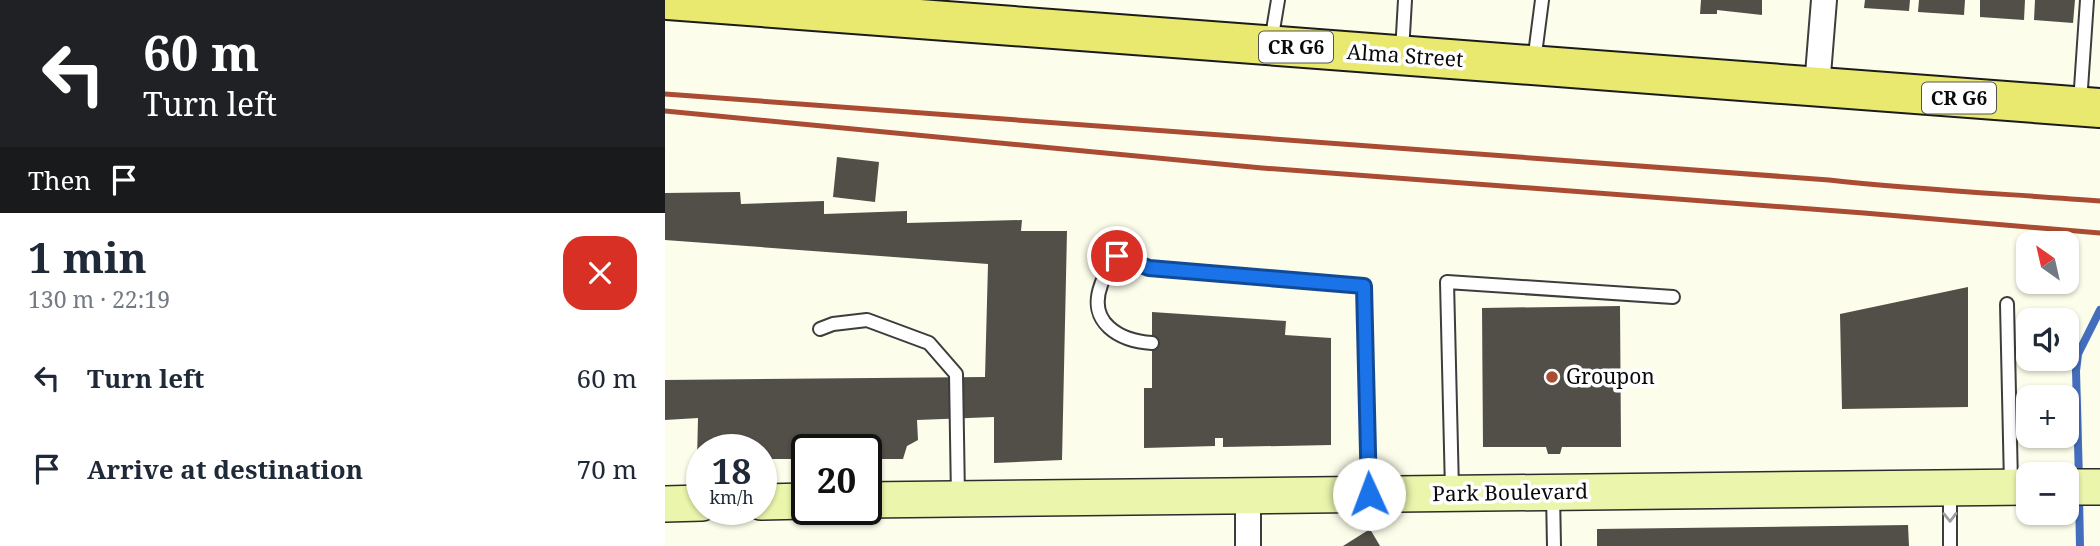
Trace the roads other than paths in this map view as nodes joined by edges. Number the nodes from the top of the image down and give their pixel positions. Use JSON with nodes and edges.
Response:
{"nodes":[{"id":1,"x":668,"y":0,"type":"edge"},
{"id":2,"x":1278,"y":0,"type":"edge"},
{"id":3,"x":1405,"y":0,"type":"edge"},
{"id":4,"x":1542,"y":0,"type":"edge"},
{"id":5,"x":1824,"y":0,"type":"edge"},
{"id":6,"x":2087,"y":0,"type":"edge"},
{"id":7,"x":774,"y":8,"type":"junction"},
{"id":8,"x":665,"y":9,"type":"edge"},
{"id":9,"x":1271,"y":46,"type":"junction"},
{"id":10,"x":1402,"y":55,"type":"junction"},
{"id":11,"x":1534,"y":66,"type":"junction"},
{"id":12,"x":1817,"y":87,"type":"junction"},
{"id":13,"x":2090,"y":107,"type":"edge"},
{"id":14,"x":1673,"y":297,"type":"dead end"},
{"id":15,"x":2007,"y":304,"type":"dead end"},
{"id":16,"x":820,"y":329,"type":"dead end"},
{"id":17,"x":1152,"y":343,"type":"dead end"},
{"id":18,"x":2018,"y":462,"type":"edge"},
{"id":19,"x":2016,"y":487,"type":"edge"},
{"id":20,"x":1950,"y":488,"type":"junction"},
{"id":21,"x":1553,"y":492,"type":"junction"},
{"id":22,"x":1369,"y":494,"type":"junction"},
{"id":23,"x":1452,"y":494,"type":"junction"},
{"id":24,"x":1248,"y":496,"type":"junction"},
{"id":25,"x":958,"y":499,"type":"junction"},
{"id":26,"x":882,"y":500,"type":"edge"},
{"id":27,"x":665,"y":503,"type":"edge"},
{"id":28,"x":686,"y":503,"type":"edge"},
{"id":29,"x":1248,"y":546,"type":"edge"},
{"id":30,"x":1554,"y":546,"type":"edge"},
{"id":31,"x":1950,"y":546,"type":"edge"}],
"edges":[{"from":1,"to":7,"type":"main road","name":"Alma Street","number":"CR G6"},
{"from":2,"to":9,"type":"lane"},
{"from":3,"to":10,"type":"lane"},
{"from":4,"to":11,"type":"lane"},
{"from":5,"to":12,"type":"street"},
{"from":6,"to":13,"type":"lane"},
{"from":7,"to":8,"type":"main road"},
{"from":7,"to":9,"type":"main road","name":"Alma Street","number":"CR G6"},
{"from":9,"to":10,"type":"main road","name":"Alma Street","number":"CR G6"},
{"from":10,"to":11,"type":"main road","name":"Alma Street","number":"CR G6"},
{"from":11,"to":12,"type":"main road","name":"Alma Street","number":"CR G6"},
{"from":12,"to":13,"type":"main road","name":"Alma Street","number":"CR G6"},
{"from":14,"to":23,"type":"lane"},
{"from":15,"to":18,"type":"lane"},
{"from":16,"to":25,"type":"lane"},
{"from":17,"to":22,"type":"lane"},
{"from":19,"to":20,"type":"street","name":"Park Boulevard"},
{"from":20,"to":21,"type":"street","name":"Park Boulevard"},
{"from":20,"to":31,"type":"lane","one_way":true},
{"from":21,"to":23,"type":"street","name":"Park Boulevard"},
{"from":21,"to":30,"type":"lane"},
{"from":22,"to":23,"type":"street","name":"Park Boulevard"},
{"from":22,"to":24,"type":"street","name":"Park Boulevard"},
{"from":24,"to":25,"type":"street","name":"Park Boulevard"},
{"from":24,"to":29,"type":"street"},
{"from":25,"to":26,"type":"street","name":"Park Boulevard"},
{"from":27,"to":28,"type":"street"}]}
